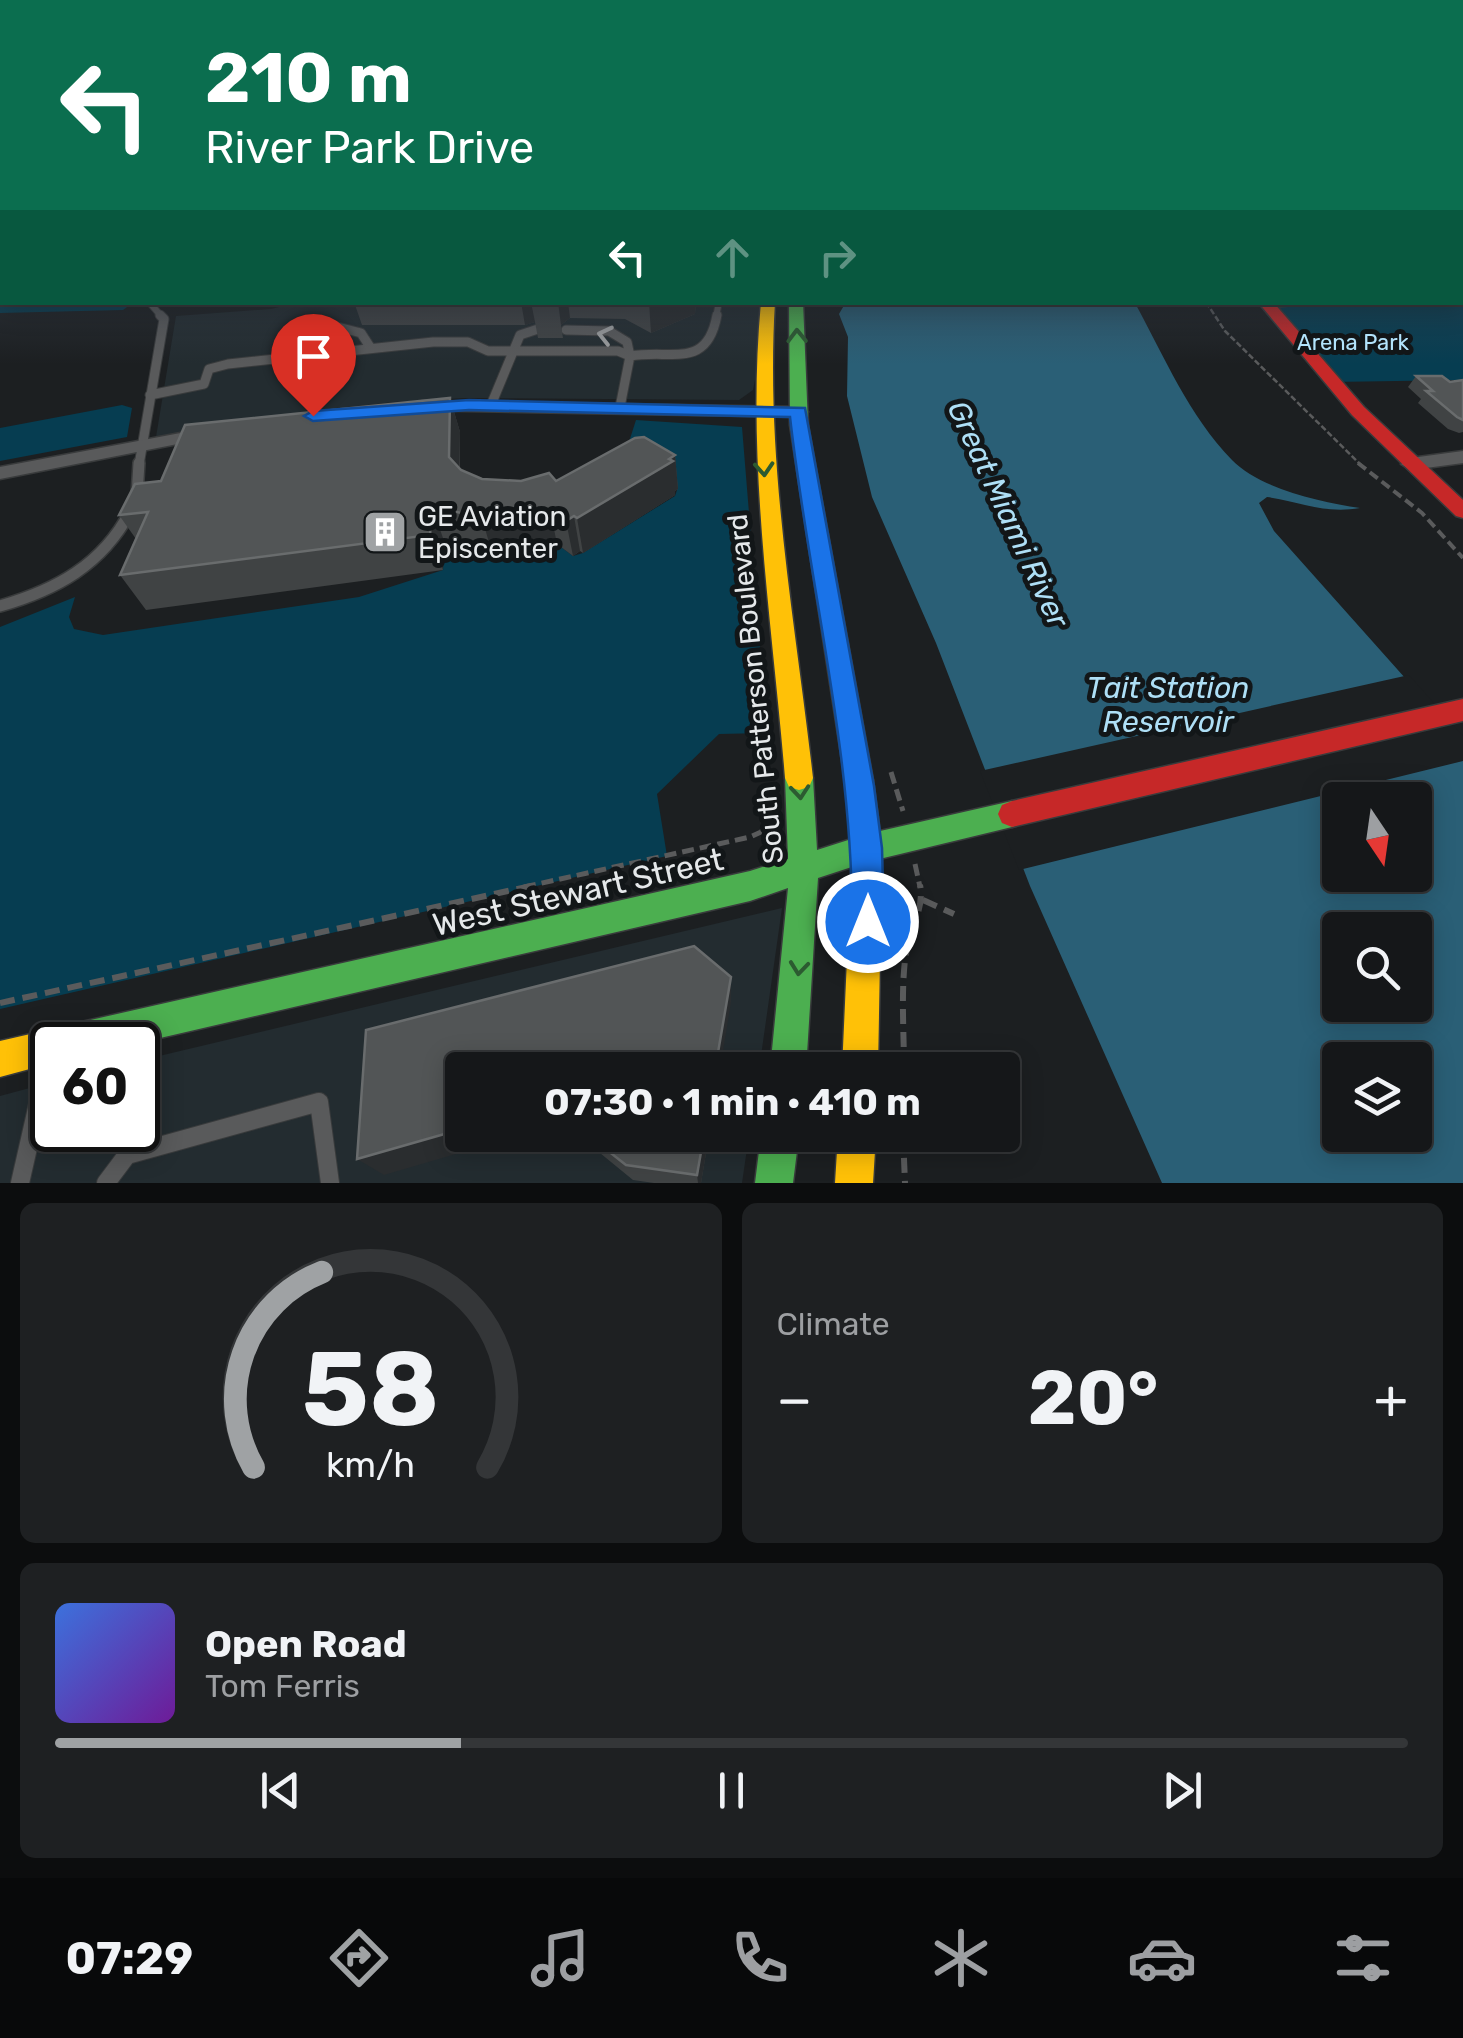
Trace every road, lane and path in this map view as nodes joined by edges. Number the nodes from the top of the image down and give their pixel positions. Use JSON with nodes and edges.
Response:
{"nodes":[{"id":1,"x":152,"y":305,"type":"edge"},
{"id":2,"x":718,"y":305,"type":"edge"},
{"id":3,"x":768,"y":305,"type":"edge"},
{"id":4,"x":796,"y":305,"type":"edge"},
{"id":5,"x":1208,"y":305,"type":"edge"},
{"id":6,"x":1267,"y":305,"type":"edge"},
{"id":7,"x":334,"y":326,"type":"dead end"},
{"id":8,"x":538,"y":329,"type":"dead end"},
{"id":9,"x":566,"y":330,"type":"dead end"},
{"id":10,"x":370,"y":347,"type":"junction"},
{"id":11,"x":513,"y":351,"type":"junction"},
{"id":12,"x":630,"y":356,"type":"junction"},
{"id":13,"x":150,"y":395,"type":"junction"},
{"id":14,"x":491,"y":405,"type":"junction"},
{"id":15,"x":400,"y":408,"type":"edge"},
{"id":16,"x":620,"y":408,"type":"junction"},
{"id":17,"x":761,"y":412,"type":"junction"},
{"id":18,"x":799,"y":412,"type":"junction"},
{"id":19,"x":222,"y":431,"type":"edge"},
{"id":20,"x":140,"y":446,"type":"junction"},
{"id":21,"x":1463,"y":457,"type":"edge"},
{"id":22,"x":1411,"y":464,"type":"junction"},
{"id":23,"x":0,"y":473,"type":"edge"},
{"id":24,"x":1463,"y":511,"type":"edge"},
{"id":25,"x":1463,"y":558,"type":"edge"},
{"id":26,"x":0,"y":606,"type":"edge"},
{"id":27,"x":1463,"y":710,"type":"edge"},
{"id":28,"x":773,"y":816,"type":"dead end"},
{"id":29,"x":867,"y":848,"type":"junction"},
{"id":30,"x":804,"y":871,"type":"junction"},
{"id":31,"x":920,"y":890,"type":"dead end"},
{"id":32,"x":923,"y":900,"type":"junction"},
{"id":33,"x":954,"y":914,"type":"dead end"},
{"id":34,"x":0,"y":1003,"type":"edge"},
{"id":35,"x":156,"y":1022,"type":"edge"},
{"id":36,"x":30,"y":1052,"type":"edge"},
{"id":37,"x":790,"y":1052,"type":"edge"},
{"id":38,"x":861,"y":1052,"type":"edge"},
{"id":39,"x":905,"y":1052,"type":"edge"},
{"id":40,"x":0,"y":1059,"type":"edge"},
{"id":41,"x":30,"y":1141,"type":"edge"},
{"id":42,"x":781,"y":1152,"type":"edge"},
{"id":43,"x":856,"y":1152,"type":"edge"},
{"id":44,"x":904,"y":1152,"type":"edge"},
{"id":45,"x":784,"y":1181,"type":"edge"},
{"id":46,"x":20,"y":1183,"type":"edge"},
{"id":47,"x":106,"y":1183,"type":"edge"},
{"id":48,"x":330,"y":1183,"type":"edge"},
{"id":49,"x":854,"y":1183,"type":"edge"},
{"id":50,"x":905,"y":1183,"type":"edge"}],
"edges":[{"from":1,"to":13,"type":"lane"},
{"from":2,"to":12,"type":"lane"},
{"from":3,"to":17,"type":"main road","name":"South Patterson Boulevard"},
{"from":18,"to":4,"type":"main road","one_way":true},
{"from":5,"to":25,"type":"path"},
{"from":6,"to":22,"type":"main road"},
{"from":7,"to":10,"type":"lane"},
{"from":8,"to":11,"type":"lane"},
{"from":12,"to":9,"type":"lane","one_way":true},
{"from":10,"to":11,"type":"lane"},
{"from":10,"to":13,"type":"lane"},
{"from":11,"to":12,"type":"lane"},
{"from":11,"to":14,"type":"lane"},
{"from":12,"to":16,"type":"lane"},
{"from":13,"to":20,"type":"lane"},
{"from":14,"to":15,"type":"street"},
{"from":14,"to":16,"type":"street"},
{"from":16,"to":17,"type":"street"},
{"from":17,"to":18,"type":"street"},
{"from":17,"to":30,"type":"main road","name":"South Patterson Boulevard","one_way":true},
{"from":18,"to":29,"type":"main road"},
{"from":19,"to":20,"type":"street"},
{"from":20,"to":23,"type":"street"},
{"from":20,"to":26,"type":"lane"},
{"from":21,"to":22,"type":"street"},
{"from":22,"to":24,"type":"main road"},
{"from":27,"to":29,"type":"main road","name":"West Stewart Street"},
{"from":28,"to":34,"type":"path"},
{"from":29,"to":30,"type":"main road","name":"West Stewart Street"},
{"from":29,"to":38,"type":"main road"},
{"from":30,"to":35,"type":"main road","name":"West Stewart Street"},
{"from":30,"to":37,"type":"main road","name":"South Patterson Boulevard","one_way":true},
{"from":31,"to":32,"type":"path"},
{"from":32,"to":33,"type":"path"},
{"from":32,"to":39,"type":"path"},
{"from":36,"to":40,"type":"main road","name":"West Stewart Street"},
{"from":41,"to":46,"type":"lane"},
{"from":42,"to":45,"type":"main road"},
{"from":43,"to":49,"type":"main road"},
{"from":44,"to":50,"type":"path"},
{"from":47,"to":48,"type":"lane"}]}
